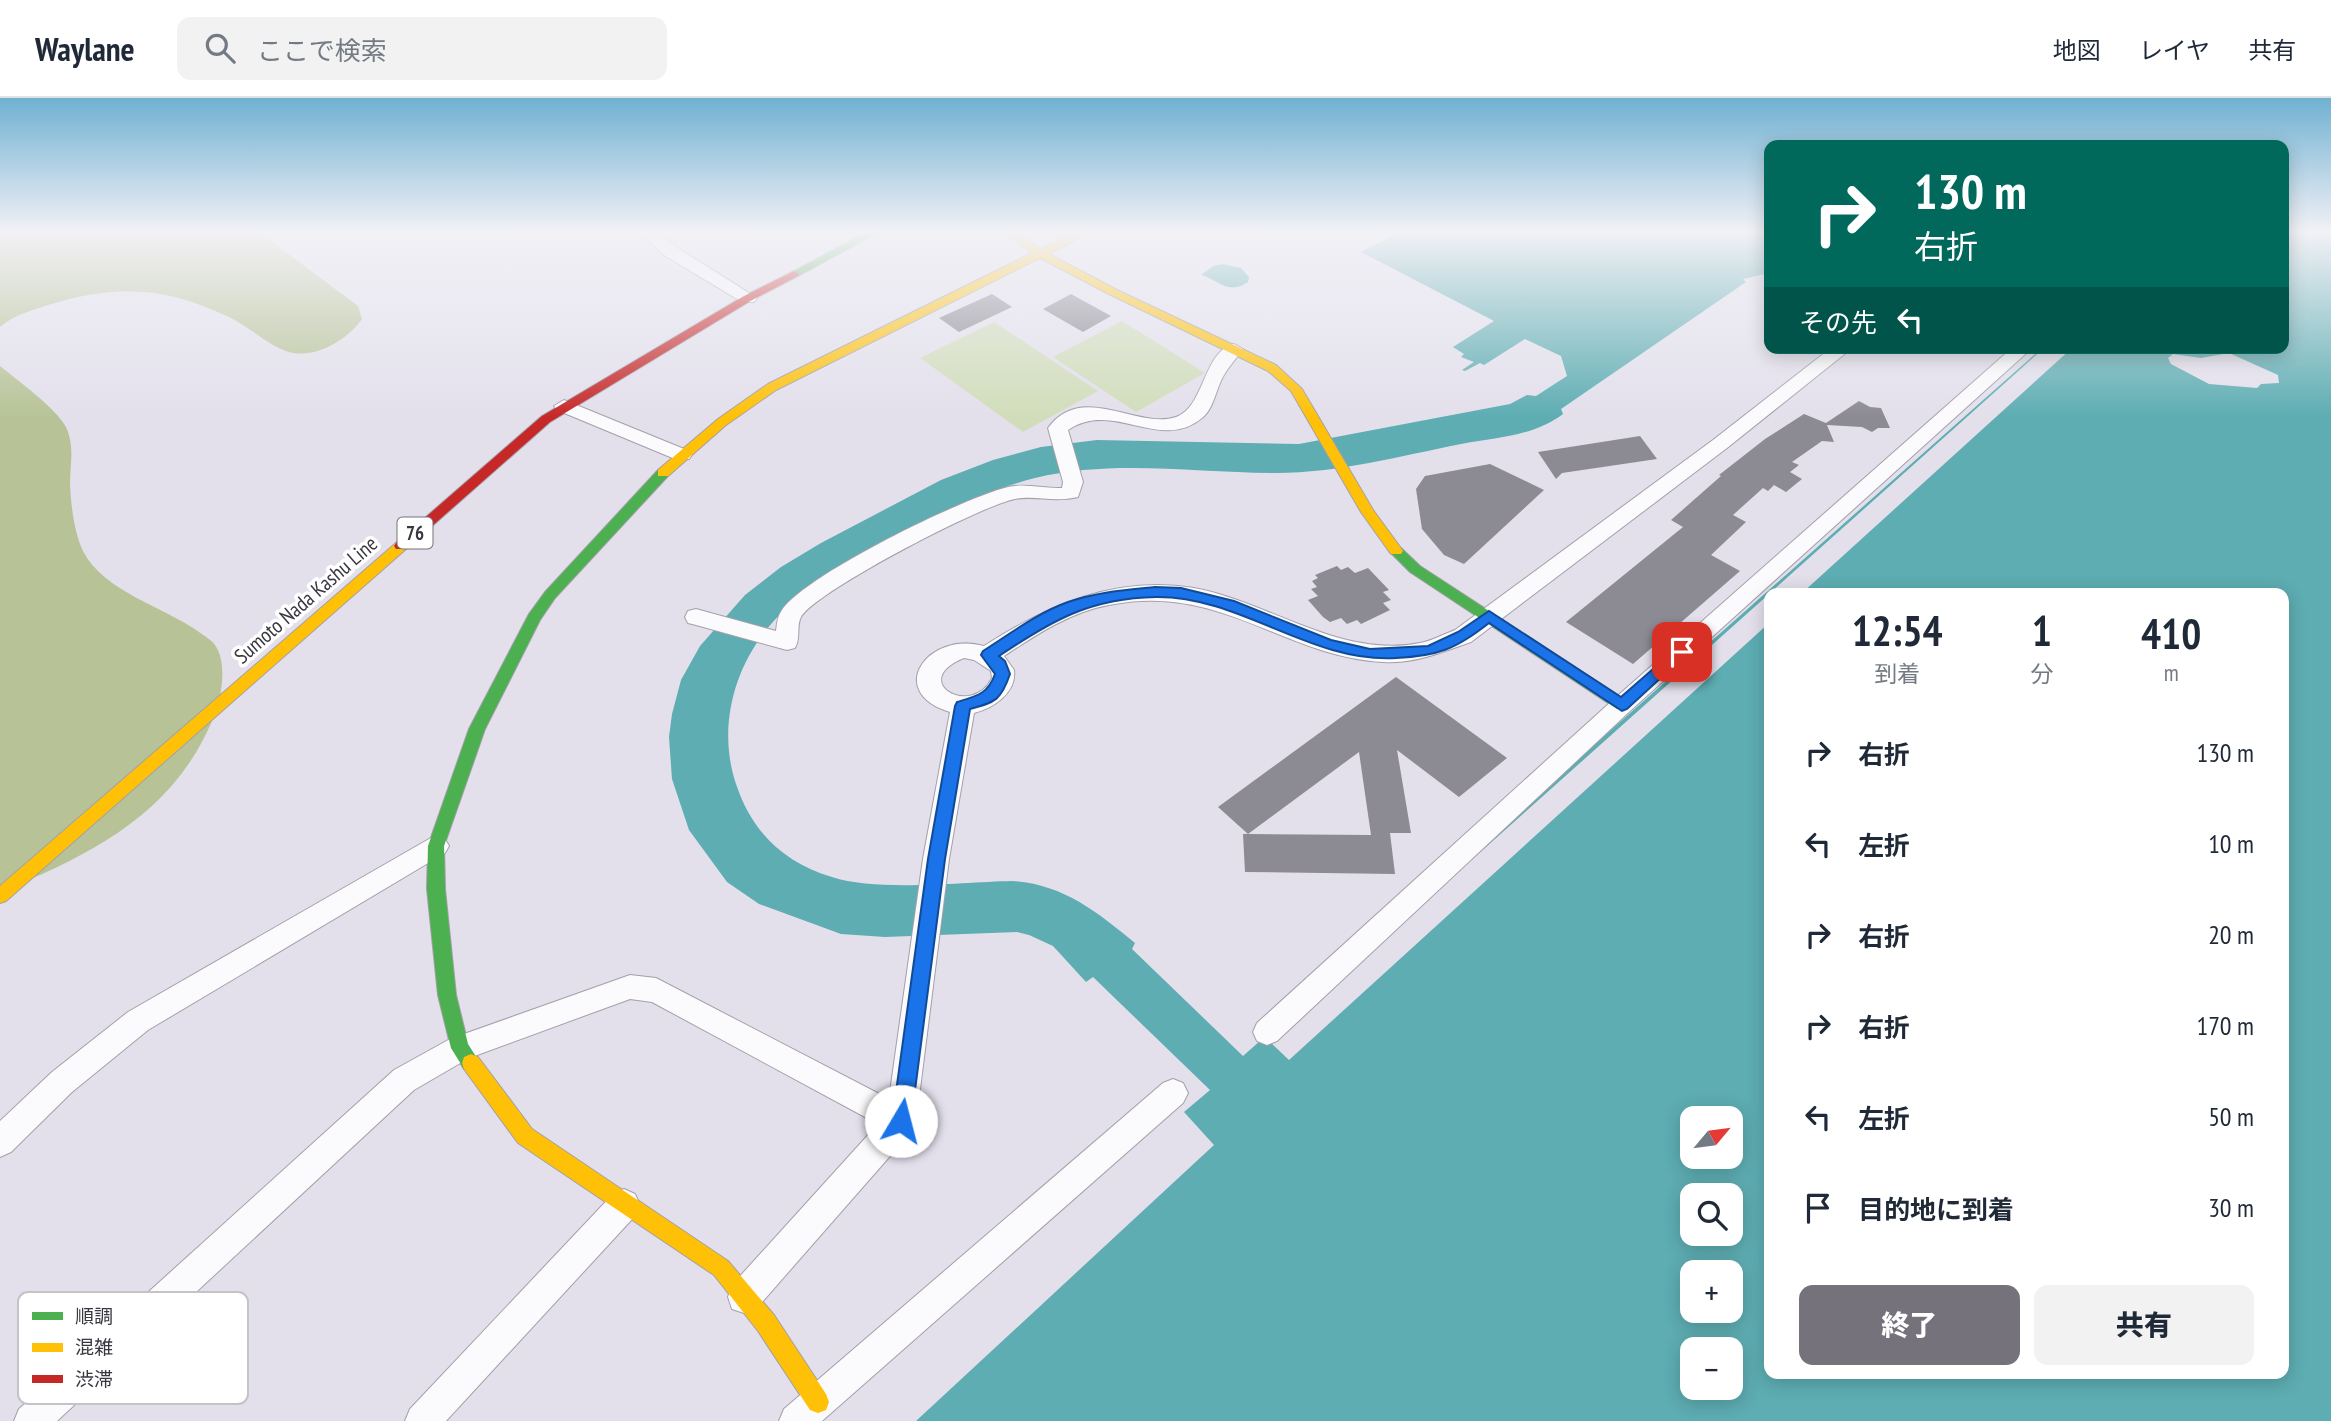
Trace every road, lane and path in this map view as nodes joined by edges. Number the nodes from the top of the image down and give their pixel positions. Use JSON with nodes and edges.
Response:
{"nodes":[{"id":1,"x":741,"y":294,"type":"edge"},
{"id":2,"x":756,"y":294,"type":"edge"},
{"id":3,"x":958,"y":294,"type":"edge"},
{"id":4,"x":1118,"y":294,"type":"edge"},
{"id":5,"x":748,"y":298,"type":"junction"},
{"id":6,"x":1234,"y":349,"type":"junction"},
{"id":7,"x":1835,"y":354,"type":"edge"},
{"id":8,"x":2016,"y":354,"type":"edge"},
{"id":9,"x":564,"y":406,"type":"junction"},
{"id":10,"x":682,"y":455,"type":"junction"},
{"id":11,"x":1489,"y":616,"type":"junction"},
{"id":12,"x":696,"y":617,"type":"dead end"},
{"id":13,"x":988,"y":655,"type":"junction"},
{"id":14,"x":1622,"y":705,"type":"junction"},
{"id":15,"x":962,"y":706,"type":"junction"},
{"id":16,"x":436,"y":846,"type":"junction"},
{"id":17,"x":0,"y":896,"type":"edge"},
{"id":18,"x":1267,"y":1032,"type":"dead end"},
{"id":19,"x":460,"y":1048,"type":"junction"},
{"id":20,"x":1173,"y":1093,"type":"dead end"},
{"id":21,"x":901,"y":1121,"type":"junction"},
{"id":22,"x":0,"y":1142,"type":"edge"},
{"id":23,"x":624,"y":1205,"type":"junction"},
{"id":24,"x":172,"y":1292,"type":"edge"},
{"id":25,"x":744,"y":1297,"type":"junction"},
{"id":26,"x":50,"y":1404,"type":"edge"},
{"id":27,"x":807,"y":1411,"type":"edge"},
{"id":28,"x":31,"y":1421,"type":"edge"},
{"id":29,"x":422,"y":1421,"type":"edge"}],
"edges":[{"from":1,"to":5,"type":"street"},
{"from":2,"to":5,"type":"street","name":"Sumoto Nada Kashu Line","number":"76"},
{"from":3,"to":10,"type":"street"},
{"from":4,"to":6,"type":"street"},
{"from":5,"to":9,"type":"street","name":"Sumoto Nada Kashu Line","number":"76"},
{"from":6,"to":11,"type":"street"},
{"from":6,"to":12,"type":"street"},
{"from":7,"to":11,"type":"street"},
{"from":8,"to":14,"type":"street"},
{"from":9,"to":10,"type":"street"},
{"from":9,"to":17,"type":"street","name":"Sumoto Nada Kashu Line","number":"76"},
{"from":10,"to":16,"type":"street"},
{"from":11,"to":13,"type":"street"},
{"from":11,"to":14,"type":"street"},
{"from":13,"to":15,"type":"street"},
{"from":13,"to":15,"type":"street"},
{"from":14,"to":18,"type":"street"},
{"from":15,"to":21,"type":"street"},
{"from":16,"to":19,"type":"street"},
{"from":16,"to":22,"type":"street"},
{"from":19,"to":21,"type":"street"},
{"from":19,"to":23,"type":"street"},
{"from":19,"to":24,"type":"street"},
{"from":20,"to":27,"type":"street"},
{"from":21,"to":25,"type":"street"},
{"from":23,"to":25,"type":"street"},
{"from":23,"to":29,"type":"street"},
{"from":25,"to":27,"type":"street"},
{"from":26,"to":28,"type":"street"}]}
